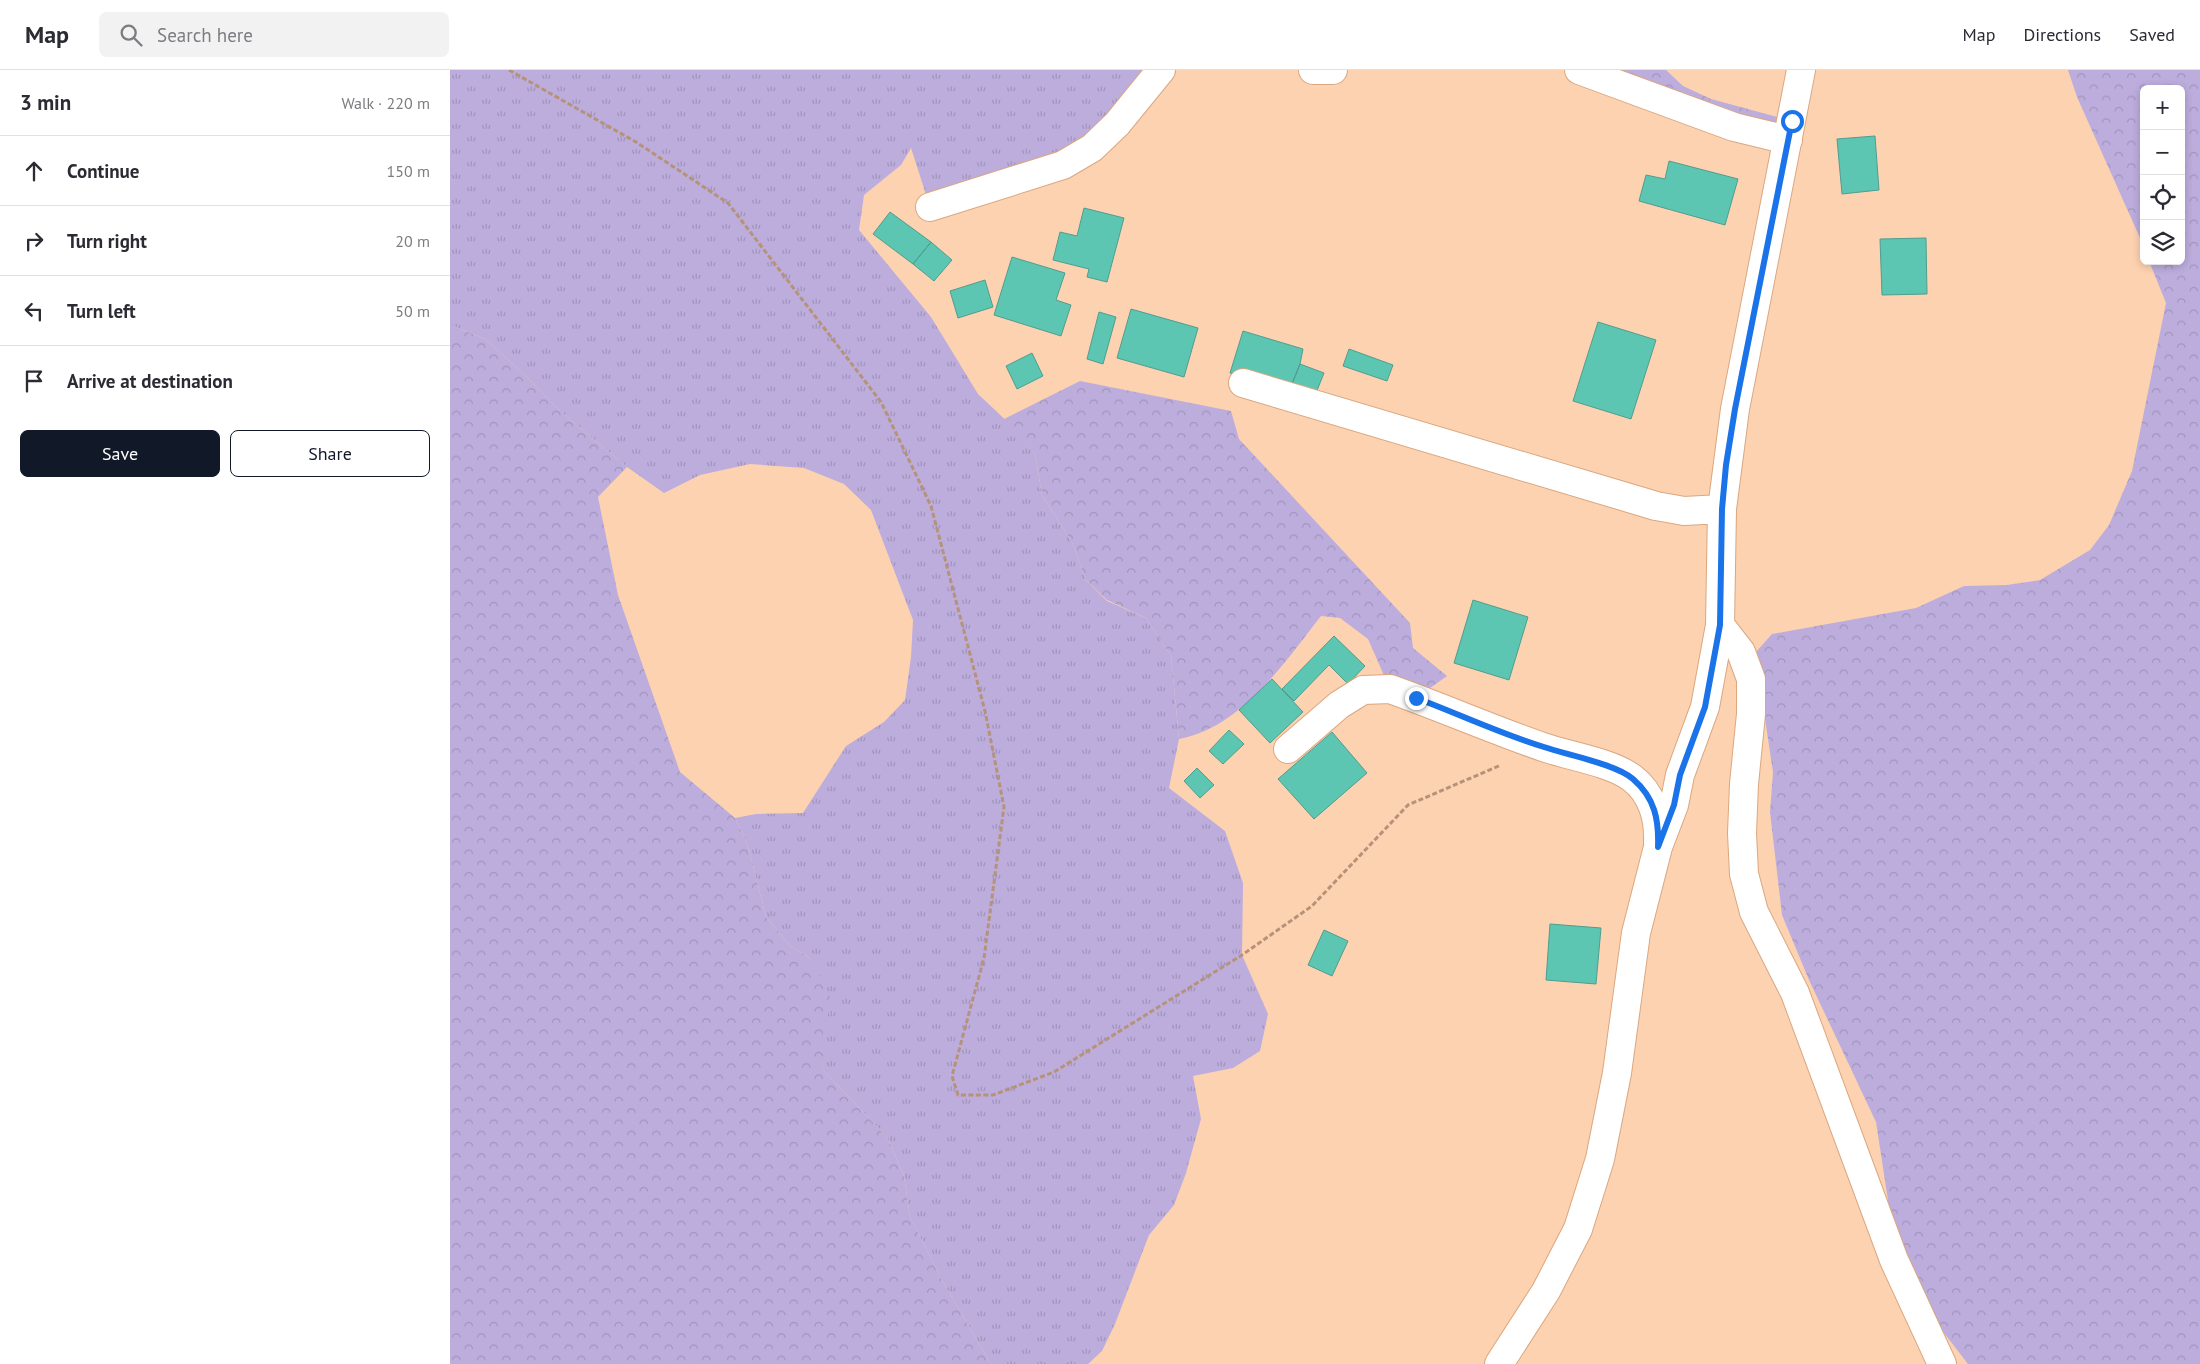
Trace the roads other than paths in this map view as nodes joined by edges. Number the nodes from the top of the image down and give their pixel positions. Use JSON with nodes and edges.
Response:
{"nodes":[{"id":1,"x":1161,"y":70,"type":"edge"},
{"id":2,"x":1313,"y":70,"type":"edge"},
{"id":3,"x":1333,"y":70,"type":"edge"},
{"id":4,"x":1579,"y":70,"type":"edge"},
{"id":5,"x":1801,"y":70,"type":"edge"},
{"id":6,"x":1788,"y":140,"type":"junction"},
{"id":7,"x":930,"y":207,"type":"dead end"},
{"id":8,"x":1243,"y":383,"type":"dead end"},
{"id":9,"x":1722,"y":509,"type":"junction"},
{"id":10,"x":1720,"y":625,"type":"junction"},
{"id":11,"x":1288,"y":749,"type":"dead end"},
{"id":12,"x":1658,"y":847,"type":"junction"},
{"id":13,"x":1499,"y":1364,"type":"edge"},
{"id":14,"x":1942,"y":1364,"type":"edge"}],
"edges":[{"from":1,"to":7,"type":"street"},
{"from":2,"to":3,"type":"street"},
{"from":4,"to":6,"type":"street"},
{"from":5,"to":6,"type":"street"},
{"from":6,"to":9,"type":"street"},
{"from":8,"to":9,"type":"street"},
{"from":9,"to":10,"type":"street"},
{"from":10,"to":12,"type":"street"},
{"from":10,"to":14,"type":"street"},
{"from":11,"to":12,"type":"street"},
{"from":12,"to":13,"type":"street"}]}
